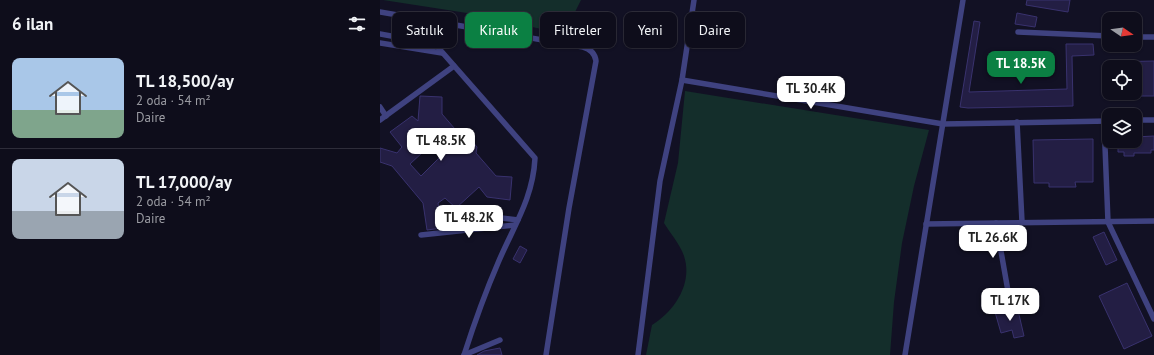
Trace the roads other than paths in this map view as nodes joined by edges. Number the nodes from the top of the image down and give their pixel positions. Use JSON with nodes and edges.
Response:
{"nodes":[{"id":1,"x":694,"y":0,"type":"edge"},
{"id":2,"x":963,"y":0,"type":"edge"},
{"id":3,"x":380,"y":12,"type":"edge"},
{"id":4,"x":1018,"y":32,"type":"dead end"},
{"id":5,"x":380,"y":34,"type":"edge"},
{"id":6,"x":1102,"y":36,"type":"edge"},
{"id":7,"x":1142,"y":37,"type":"edge"},
{"id":8,"x":1154,"y":37,"type":"edge"},
{"id":9,"x":380,"y":43,"type":"edge"},
{"id":10,"x":443,"y":53,"type":"junction"},
{"id":11,"x":454,"y":66,"type":"junction"},
{"id":12,"x":682,"y":80,"type":"junction"},
{"id":13,"x":380,"y":107,"type":"edge"},
{"id":14,"x":386,"y":116,"type":"junction"},
{"id":15,"x":380,"y":120,"type":"edge"},
{"id":16,"x":1142,"y":120,"type":"edge"},
{"id":17,"x":1154,"y":120,"type":"edge"},
{"id":18,"x":1102,"y":121,"type":"edge"},
{"id":19,"x":1017,"y":122,"type":"junction"},
{"id":20,"x":943,"y":124,"type":"junction"},
{"id":21,"x":1107,"y":148,"type":"edge"},
{"id":22,"x":452,"y":212,"type":"dead end"},
{"id":23,"x":1154,"y":221,"type":"edge"},
{"id":24,"x":1022,"y":222,"type":"junction"},
{"id":25,"x":1108,"y":222,"type":"junction"},
{"id":26,"x":517,"y":223,"type":"junction"},
{"id":27,"x":996,"y":223,"type":"junction"},
{"id":28,"x":926,"y":224,"type":"junction"},
{"id":29,"x":421,"y":235,"type":"dead end"},
{"id":30,"x":1008,"y":291,"type":"dead end"},
{"id":31,"x":1154,"y":319,"type":"edge"},
{"id":32,"x":500,"y":340,"type":"dead end"},
{"id":33,"x":464,"y":355,"type":"edge"},
{"id":34,"x":546,"y":355,"type":"edge"},
{"id":35,"x":638,"y":355,"type":"edge"},
{"id":36,"x":905,"y":355,"type":"edge"}],
"edges":[{"from":1,"to":12,"type":"street"},
{"from":2,"to":20,"type":"street"},
{"from":3,"to":34,"type":"street"},
{"from":4,"to":6,"type":"street"},
{"from":5,"to":10,"type":"street"},
{"from":7,"to":8,"type":"street"},
{"from":9,"to":10,"type":"street"},
{"from":10,"to":11,"type":"street"},
{"from":11,"to":14,"type":"street"},
{"from":11,"to":26,"type":"street"},
{"from":12,"to":20,"type":"street"},
{"from":12,"to":35,"type":"street"},
{"from":13,"to":14,"type":"street"},
{"from":14,"to":15,"type":"street"},
{"from":16,"to":17,"type":"street"},
{"from":18,"to":19,"type":"street"},
{"from":19,"to":20,"type":"street"},
{"from":19,"to":24,"type":"street"},
{"from":20,"to":28,"type":"street"},
{"from":21,"to":25,"type":"street"},
{"from":22,"to":26,"type":"street"},
{"from":23,"to":25,"type":"street"},
{"from":24,"to":25,"type":"street"},
{"from":24,"to":27,"type":"street"},
{"from":25,"to":31,"type":"street"},
{"from":26,"to":29,"type":"street"},
{"from":26,"to":33,"type":"street"},
{"from":27,"to":28,"type":"street"},
{"from":27,"to":30,"type":"street"},
{"from":28,"to":36,"type":"street"},
{"from":32,"to":33,"type":"street"}]}
